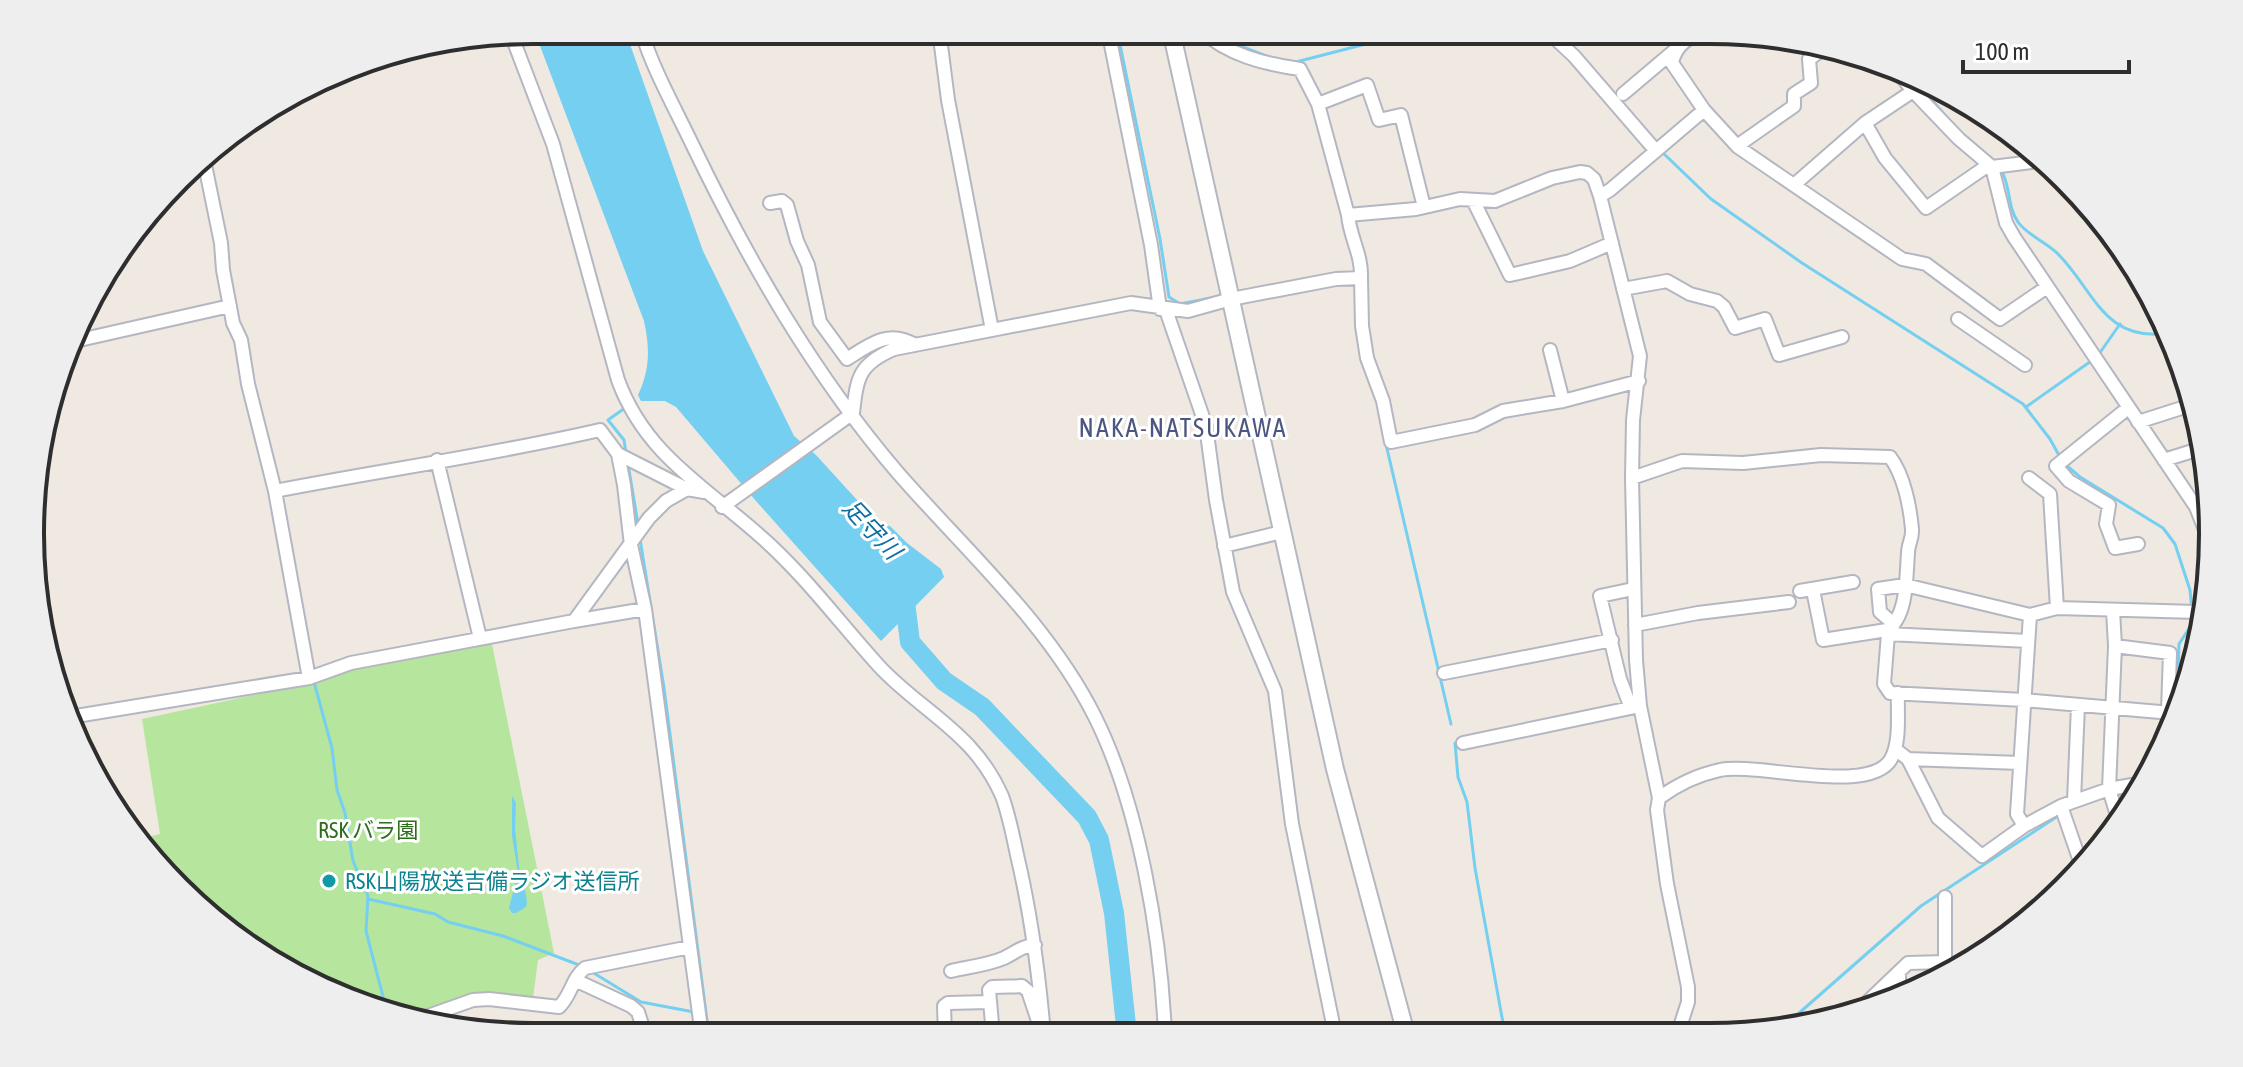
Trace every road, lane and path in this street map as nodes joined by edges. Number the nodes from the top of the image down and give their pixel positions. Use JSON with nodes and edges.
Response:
{"nodes":[{"id":1,"x":647,"y":44,"type":"edge"},
{"id":2,"x":941,"y":44,"type":"edge"},
{"id":3,"x":1111,"y":44,"type":"edge"},
{"id":4,"x":1174,"y":44,"type":"edge"},
{"id":5,"x":1218,"y":44,"type":"edge"},
{"id":6,"x":1561,"y":44,"type":"edge"},
{"id":7,"x":1679,"y":44,"type":"edge"},
{"id":8,"x":515,"y":45,"type":"edge"},
{"id":9,"x":1675,"y":50,"type":"junction"},
{"id":10,"x":1814,"y":55,"type":"edge"},
{"id":11,"x":1910,"y":87,"type":"edge"},
{"id":12,"x":1913,"y":91,"type":"junction"},
{"id":13,"x":1623,"y":94,"type":"dead end"},
{"id":14,"x":1318,"y":104,"type":"junction"},
{"id":15,"x":1704,"y":110,"type":"junction"},
{"id":16,"x":1865,"y":123,"type":"junction"},
{"id":17,"x":1737,"y":146,"type":"junction"},
{"id":18,"x":1658,"y":149,"type":"junction"},
{"id":19,"x":2028,"y":162,"type":"edge"},
{"id":20,"x":1990,"y":166,"type":"junction"},
{"id":21,"x":206,"y":170,"type":"edge"},
{"id":22,"x":1795,"y":184,"type":"junction"},
{"id":23,"x":1600,"y":196,"type":"junction"},
{"id":24,"x":1473,"y":200,"type":"junction"},
{"id":25,"x":770,"y":203,"type":"dead end"},
{"id":26,"x":1424,"y":207,"type":"junction"},
{"id":27,"x":1348,"y":215,"type":"junction"},
{"id":28,"x":1612,"y":243,"type":"junction"},
{"id":29,"x":1357,"y":278,"type":"junction"},
{"id":30,"x":2047,"y":287,"type":"junction"},
{"id":31,"x":1623,"y":289,"type":"junction"},
{"id":32,"x":1231,"y":299,"type":"junction"},
{"id":33,"x":230,"y":306,"type":"junction"},
{"id":34,"x":1163,"y":309,"type":"junction"},
{"id":35,"x":1995,"y":315,"type":"junction"},
{"id":36,"x":1958,"y":319,"type":"dead end"},
{"id":37,"x":992,"y":330,"type":"junction"},
{"id":38,"x":1977,"y":331,"type":"junction"},
{"id":39,"x":1842,"y":337,"type":"dead end"},
{"id":40,"x":84,"y":339,"type":"edge"},
{"id":41,"x":915,"y":345,"type":"junction"},
{"id":42,"x":1550,"y":350,"type":"dead end"},
{"id":43,"x":2025,"y":365,"type":"dead end"},
{"id":44,"x":1639,"y":381,"type":"junction"},
{"id":45,"x":1563,"y":401,"type":"junction"},
{"id":46,"x":2128,"y":408,"type":"junction"},
{"id":47,"x":2182,"y":408,"type":"edge"},
{"id":48,"x":851,"y":415,"type":"junction"},
{"id":49,"x":2138,"y":422,"type":"junction"},
{"id":50,"x":2192,"y":451,"type":"edge"},
{"id":51,"x":624,"y":457,"type":"junction"},
{"id":52,"x":437,"y":460,"type":"junction"},
{"id":53,"x":2164,"y":460,"type":"junction"},
{"id":54,"x":1632,"y":478,"type":"junction"},
{"id":55,"x":2029,"y":478,"type":"dead end"},
{"id":56,"x":687,"y":489,"type":"junction"},
{"id":57,"x":277,"y":490,"type":"junction"},
{"id":58,"x":704,"y":492,"type":"junction"},
{"id":59,"x":724,"y":504,"type":"junction"},
{"id":60,"x":2198,"y":513,"type":"edge"},
{"id":61,"x":1282,"y":532,"type":"junction"},
{"id":62,"x":632,"y":543,"type":"junction"},
{"id":63,"x":2138,"y":544,"type":"dead end"},
{"id":64,"x":1224,"y":546,"type":"junction"},
{"id":65,"x":1853,"y":582,"type":"dead end"},
{"id":66,"x":1905,"y":585,"type":"junction"},
{"id":67,"x":1633,"y":589,"type":"junction"},
{"id":68,"x":1789,"y":602,"type":"dead end"},
{"id":69,"x":2057,"y":608,"type":"junction"},
{"id":70,"x":645,"y":609,"type":"junction"},
{"id":71,"x":2113,"y":610,"type":"junction"},
{"id":72,"x":2193,"y":612,"type":"edge"},
{"id":73,"x":2030,"y":615,"type":"junction"},
{"id":74,"x":574,"y":621,"type":"junction"},
{"id":75,"x":1635,"y":625,"type":"junction"},
{"id":76,"x":1890,"y":629,"type":"junction"},
{"id":77,"x":480,"y":638,"type":"junction"},
{"id":78,"x":1612,"y":640,"type":"junction"},
{"id":79,"x":2028,"y":641,"type":"junction"},
{"id":80,"x":2115,"y":646,"type":"junction"},
{"id":81,"x":1444,"y":673,"type":"dead end"},
{"id":82,"x":312,"y":677,"type":"junction"},
{"id":83,"x":1898,"y":693,"type":"junction"},
{"id":84,"x":2171,"y":695,"type":"edge"},
{"id":85,"x":2024,"y":700,"type":"junction"},
{"id":86,"x":2078,"y":705,"type":"junction"},
{"id":87,"x":1636,"y":707,"type":"junction"},
{"id":88,"x":2111,"y":708,"type":"junction"},
{"id":89,"x":2166,"y":710,"type":"edge"},
{"id":90,"x":79,"y":716,"type":"edge"},
{"id":91,"x":1463,"y":743,"type":"dead end"},
{"id":92,"x":1895,"y":749,"type":"junction"},
{"id":93,"x":1908,"y":759,"type":"junction"},
{"id":94,"x":2020,"y":763,"type":"junction"},
{"id":95,"x":2127,"y":788,"type":"edge"},
{"id":96,"x":2111,"y":794,"type":"junction"},
{"id":97,"x":1659,"y":798,"type":"junction"},
{"id":98,"x":2074,"y":801,"type":"junction"},
{"id":99,"x":2115,"y":808,"type":"edge"},
{"id":100,"x":2062,"y":811,"type":"junction"},
{"id":101,"x":2024,"y":826,"type":"junction"},
{"id":102,"x":2078,"y":856,"type":"edge"},
{"id":103,"x":1945,"y":897,"type":"dead end"},
{"id":104,"x":1035,"y":945,"type":"junction"},
{"id":105,"x":690,"y":947,"type":"junction"},
{"id":106,"x":1945,"y":962,"type":"edge"},
{"id":107,"x":1937,"y":967,"type":"edge"},
{"id":108,"x":951,"y":971,"type":"dead end"},
{"id":109,"x":1899,"y":972,"type":"junction"},
{"id":110,"x":575,"y":980,"type":"junction"},
{"id":111,"x":1899,"y":985,"type":"edge"},
{"id":112,"x":1876,"y":994,"type":"edge"},
{"id":113,"x":989,"y":1002,"type":"junction"},
{"id":114,"x":435,"y":1013,"type":"edge"},
{"id":115,"x":642,"y":1023,"type":"edge"},
{"id":116,"x":700,"y":1023,"type":"edge"},
{"id":117,"x":945,"y":1023,"type":"edge"},
{"id":118,"x":992,"y":1023,"type":"edge"},
{"id":119,"x":1039,"y":1023,"type":"edge"},
{"id":120,"x":1042,"y":1023,"type":"edge"},
{"id":121,"x":1164,"y":1023,"type":"edge"},
{"id":122,"x":1333,"y":1023,"type":"edge"},
{"id":123,"x":1403,"y":1023,"type":"edge"},
{"id":124,"x":1681,"y":1023,"type":"edge"}],
"edges":[{"from":1,"to":48,"type":"street"},
{"from":2,"to":37,"type":"street"},
{"from":3,"to":34,"type":"street"},
{"from":4,"to":32,"type":"street"},
{"from":5,"to":14,"type":"street"},
{"from":6,"to":18,"type":"street"},
{"from":7,"to":9,"type":"street"},
{"from":8,"to":58,"type":"street"},
{"from":9,"to":13,"type":"street"},
{"from":9,"to":15,"type":"street"},
{"from":10,"to":17,"type":"street"},
{"from":11,"to":12,"type":"street"},
{"from":12,"to":16,"type":"street"},
{"from":12,"to":20,"type":"street"},
{"from":14,"to":26,"type":"street"},
{"from":14,"to":27,"type":"street"},
{"from":15,"to":17,"type":"street"},
{"from":15,"to":18,"type":"street"},
{"from":16,"to":20,"type":"street"},
{"from":16,"to":22,"type":"street"},
{"from":17,"to":22,"type":"street"},
{"from":18,"to":23,"type":"street"},
{"from":19,"to":20,"type":"street"},
{"from":20,"to":30,"type":"street"},
{"from":21,"to":33,"type":"street"},
{"from":22,"to":35,"type":"street"},
{"from":23,"to":24,"type":"street"},
{"from":23,"to":28,"type":"street"},
{"from":24,"to":26,"type":"street"},
{"from":24,"to":28,"type":"street"},
{"from":25,"to":41,"type":"street"},
{"from":26,"to":27,"type":"street"},
{"from":27,"to":29,"type":"street"},
{"from":28,"to":31,"type":"street"},
{"from":29,"to":32,"type":"street"},
{"from":29,"to":45,"type":"street"},
{"from":30,"to":35,"type":"street"},
{"from":30,"to":46,"type":"street"},
{"from":31,"to":39,"type":"street"},
{"from":31,"to":44,"type":"street"},
{"from":32,"to":34,"type":"street"},
{"from":32,"to":61,"type":"street"},
{"from":33,"to":40,"type":"street"},
{"from":33,"to":57,"type":"street"},
{"from":34,"to":37,"type":"street"},
{"from":34,"to":64,"type":"street"},
{"from":35,"to":38,"type":"street"},
{"from":36,"to":38,"type":"street"},
{"from":37,"to":41,"type":"street"},
{"from":38,"to":43,"type":"street"},
{"from":41,"to":48,"type":"street"},
{"from":42,"to":45,"type":"street"},
{"from":44,"to":45,"type":"street"},
{"from":44,"to":54,"type":"street"},
{"from":46,"to":49,"type":"street"},
{"from":46,"to":63,"type":"street"},
{"from":47,"to":49,"type":"street"},
{"from":48,"to":59,"type":"street"},
{"from":48,"to":121,"type":"street"},
{"from":49,"to":53,"type":"street"},
{"from":50,"to":53,"type":"street"},
{"from":51,"to":52,"type":"street"},
{"from":51,"to":56,"type":"street"},
{"from":51,"to":62,"type":"street"},
{"from":52,"to":57,"type":"street"},
{"from":52,"to":77,"type":"street"},
{"from":53,"to":60,"type":"street"},
{"from":54,"to":66,"type":"street"},
{"from":54,"to":67,"type":"street"},
{"from":55,"to":69,"type":"street"},
{"from":56,"to":58,"type":"street"},
{"from":56,"to":62,"type":"street"},
{"from":57,"to":82,"type":"street"},
{"from":58,"to":59,"type":"street"},
{"from":59,"to":104,"type":"street"},
{"from":61,"to":64,"type":"street"},
{"from":61,"to":123,"type":"street"},
{"from":62,"to":70,"type":"street"},
{"from":62,"to":74,"type":"street"},
{"from":64,"to":122,"type":"street"},
{"from":65,"to":76,"type":"street"},
{"from":66,"to":73,"type":"street"},
{"from":66,"to":76,"type":"street"},
{"from":66,"to":76,"type":"street"},
{"from":67,"to":75,"type":"street"},
{"from":67,"to":78,"type":"street"},
{"from":68,"to":75,"type":"street"},
{"from":69,"to":71,"type":"street"},
{"from":69,"to":73,"type":"street"},
{"from":70,"to":74,"type":"street"},
{"from":70,"to":105,"type":"street"},
{"from":71,"to":72,"type":"street"},
{"from":71,"to":80,"type":"street"},
{"from":73,"to":79,"type":"street"},
{"from":74,"to":77,"type":"street"},
{"from":75,"to":87,"type":"street"},
{"from":76,"to":79,"type":"street"},
{"from":76,"to":83,"type":"street"},
{"from":77,"to":82,"type":"street"},
{"from":78,"to":81,"type":"street"},
{"from":78,"to":87,"type":"street"},
{"from":79,"to":85,"type":"street"},
{"from":80,"to":84,"type":"street"},
{"from":80,"to":88,"type":"street"},
{"from":82,"to":90,"type":"street"},
{"from":83,"to":85,"type":"street"},
{"from":83,"to":92,"type":"street"},
{"from":85,"to":86,"type":"street"},
{"from":85,"to":94,"type":"street"},
{"from":86,"to":88,"type":"street"},
{"from":86,"to":98,"type":"street"},
{"from":87,"to":91,"type":"street"},
{"from":87,"to":97,"type":"street"},
{"from":88,"to":89,"type":"street"},
{"from":88,"to":96,"type":"street"},
{"from":92,"to":93,"type":"street"},
{"from":92,"to":97,"type":"street"},
{"from":93,"to":94,"type":"street"},
{"from":93,"to":101,"type":"street"},
{"from":94,"to":101,"type":"street"},
{"from":95,"to":96,"type":"street"},
{"from":96,"to":98,"type":"street"},
{"from":96,"to":99,"type":"street"},
{"from":97,"to":124,"type":"street"},
{"from":98,"to":100,"type":"street"},
{"from":100,"to":101,"type":"street"},
{"from":100,"to":102,"type":"street"},
{"from":103,"to":106,"type":"street"},
{"from":104,"to":108,"type":"street"},
{"from":104,"to":120,"type":"street"},
{"from":105,"to":110,"type":"street"},
{"from":105,"to":116,"type":"street"},
{"from":107,"to":109,"type":"street"},
{"from":109,"to":111,"type":"street"},
{"from":109,"to":112,"type":"street"},
{"from":110,"to":114,"type":"street"},
{"from":110,"to":115,"type":"street"},
{"from":113,"to":117,"type":"street"},
{"from":113,"to":118,"type":"street"},
{"from":113,"to":119,"type":"street"}]}
